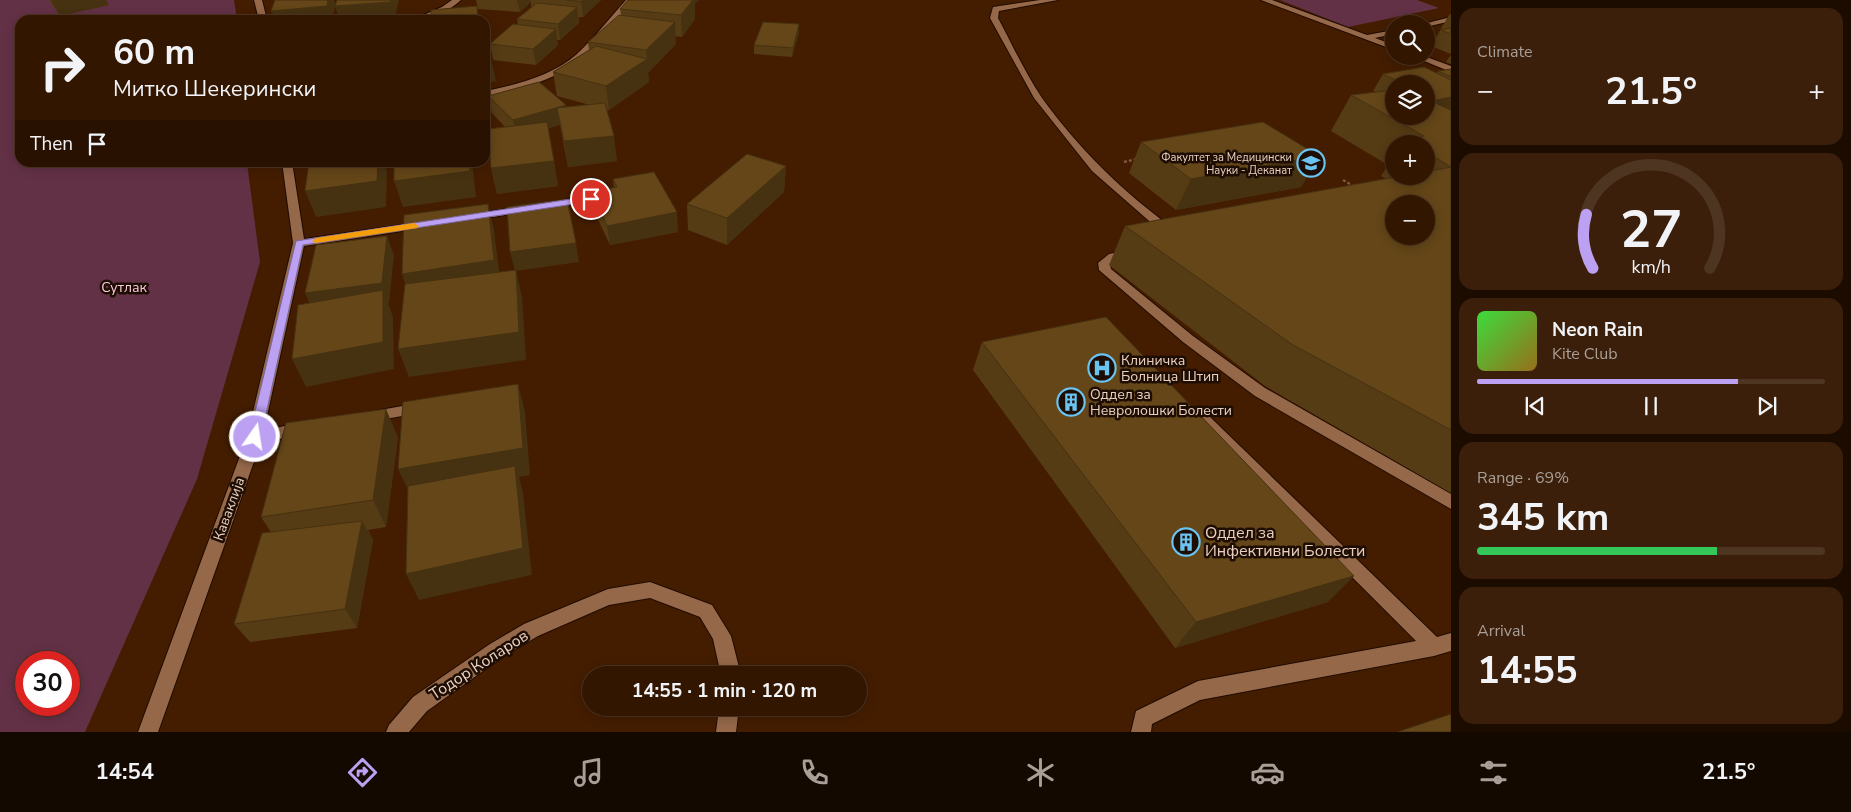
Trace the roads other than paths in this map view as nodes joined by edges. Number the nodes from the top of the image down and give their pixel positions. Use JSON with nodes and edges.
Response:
{"nodes":[{"id":1,"x":258,"y":0,"type":"edge"},
{"id":2,"x":457,"y":0,"type":"edge"},
{"id":3,"x":630,"y":0,"type":"edge"},
{"id":4,"x":1054,"y":0,"type":"edge"},
{"id":5,"x":1265,"y":0,"type":"edge"},
{"id":6,"x":262,"y":15,"type":"edge"},
{"id":7,"x":429,"y":15,"type":"edge"},
{"id":8,"x":1451,"y":19,"type":"edge"},
{"id":9,"x":1435,"y":23,"type":"edge"},
{"id":10,"x":1385,"y":34,"type":"edge"},
{"id":11,"x":1366,"y":38,"type":"junction"},
{"id":12,"x":1385,"y":45,"type":"edge"},
{"id":13,"x":1435,"y":63,"type":"edge"},
{"id":14,"x":1451,"y":69,"type":"edge"},
{"id":15,"x":490,"y":93,"type":"edge"},
{"id":16,"x":288,"y":167,"type":"edge"},
{"id":17,"x":591,"y":199,"type":"edge"},
{"id":18,"x":464,"y":218,"type":"edge"},
{"id":19,"x":435,"y":222,"type":"edge"},
{"id":20,"x":1179,"y":241,"type":"edge"},
{"id":21,"x":299,"y":243,"type":"junction"},
{"id":22,"x":1140,"y":252,"type":"edge"},
{"id":23,"x":436,"y":405,"type":"edge"},
{"id":24,"x":1192,"y":409,"type":"edge"},
{"id":25,"x":350,"y":420,"type":"edge"},
{"id":26,"x":312,"y":427,"type":"edge"},
{"id":27,"x":255,"y":437,"type":"junction"},
{"id":28,"x":1451,"y":502,"type":"edge"},
{"id":29,"x":1443,"y":644,"type":"edge"},
{"id":30,"x":729,"y":666,"type":"edge"},
{"id":31,"x":728,"y":716,"type":"edge"},
{"id":32,"x":148,"y":732,"type":"edge"},
{"id":33,"x":396,"y":732,"type":"edge"},
{"id":34,"x":726,"y":732,"type":"edge"},
{"id":35,"x":1141,"y":732,"type":"edge"}],
"edges":[{"from":1,"to":6,"type":"street"},
{"from":2,"to":7,"type":"street"},
{"from":3,"to":15,"type":"street"},
{"from":4,"to":20,"type":"lane"},
{"from":5,"to":11,"type":"street"},
{"from":8,"to":9,"type":"street"},
{"from":10,"to":11,"type":"street"},
{"from":11,"to":12,"type":"street"},
{"from":13,"to":14,"type":"street"},
{"from":16,"to":21,"type":"street","name":"Каваклија"},
{"from":17,"to":18,"type":"street"},
{"from":19,"to":21,"type":"street"},
{"from":21,"to":27,"type":"street","name":"Каваклија"},
{"from":22,"to":28,"type":"street"},
{"from":23,"to":25,"type":"street"},
{"from":24,"to":29,"type":"street"},
{"from":26,"to":27,"type":"street"},
{"from":27,"to":32,"type":"street","name":"Каваклија"},
{"from":29,"to":35,"type":"street"},
{"from":30,"to":33,"type":"street","name":"Тодор Коларов"},
{"from":31,"to":34,"type":"street"}]}
